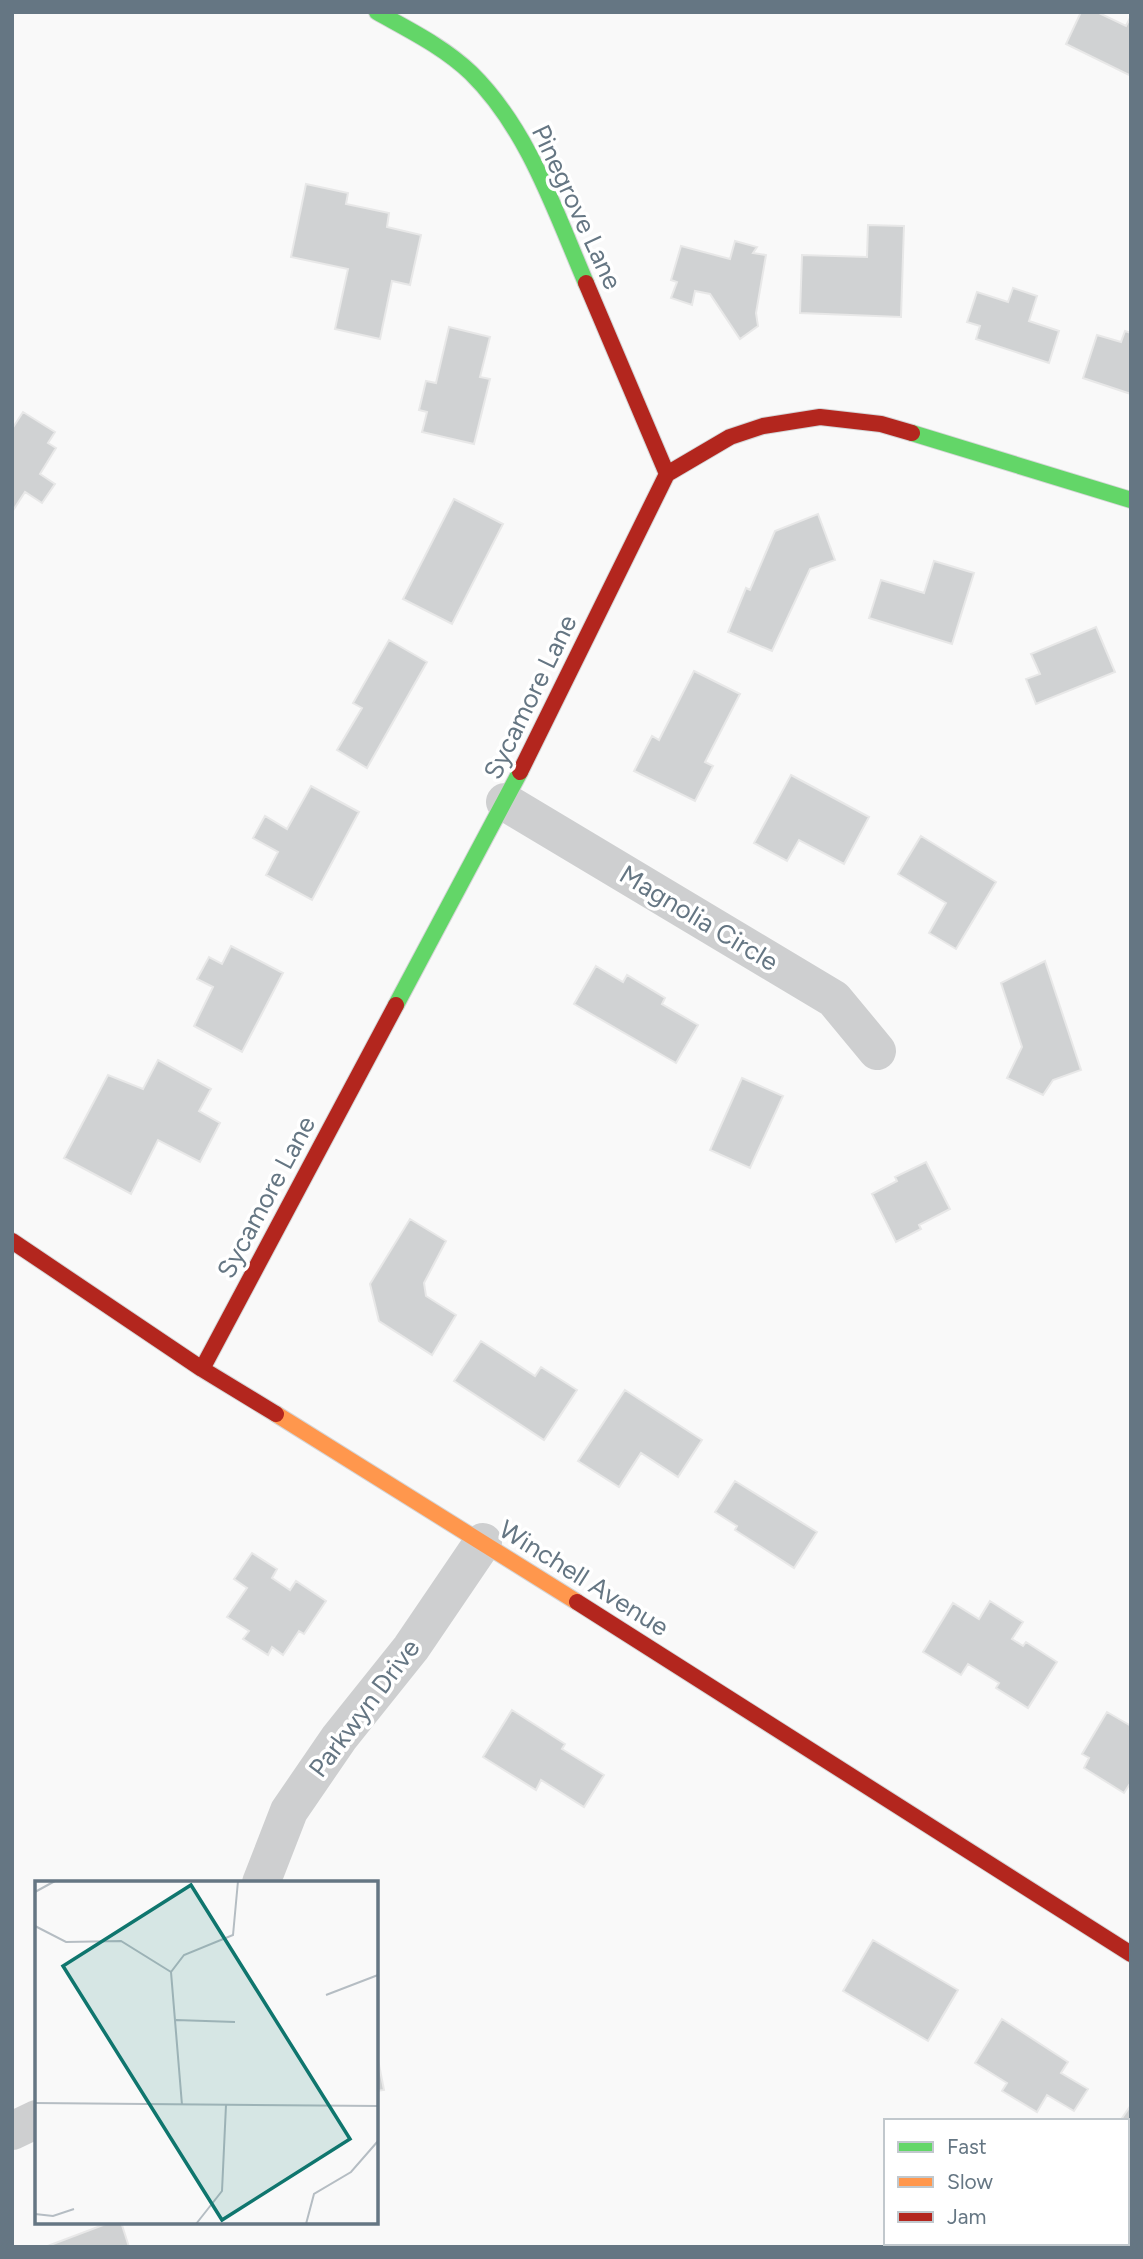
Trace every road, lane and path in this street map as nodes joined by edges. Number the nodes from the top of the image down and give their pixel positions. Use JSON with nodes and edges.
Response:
{"nodes":[{"id":1,"x":377,"y":12,"type":"edge"},
{"id":2,"x":667,"y":474,"type":"junction"},
{"id":3,"x":1131,"y":500,"type":"edge"},
{"id":4,"x":505,"y":802,"type":"junction"},
{"id":5,"x":877,"y":1051,"type":"dead end"},
{"id":6,"x":12,"y":1241,"type":"edge"},
{"id":7,"x":202,"y":1369,"type":"junction"},
{"id":8,"x":483,"y":1542,"type":"junction"},
{"id":9,"x":262,"y":1881,"type":"edge"},
{"id":10,"x":1131,"y":1954,"type":"edge"},
{"id":11,"x":35,"y":2120,"type":"edge"},
{"id":12,"x":12,"y":2131,"type":"edge"}],
"edges":[{"from":1,"to":2,"type":"street","name":"Pinegrove Lane"},
{"from":2,"to":3,"type":"street"},
{"from":2,"to":4,"type":"street","name":"Sycamore Lane"},
{"from":4,"to":5,"type":"street","name":"Magnolia Circle"},
{"from":4,"to":7,"type":"street","name":"Sycamore Lane"},
{"from":6,"to":7,"type":"street","name":"Winchell Avenue"},
{"from":7,"to":8,"type":"street","name":"Winchell Avenue"},
{"from":8,"to":9,"type":"street","name":"Parkwyn Drive"},
{"from":8,"to":10,"type":"street","name":"Winchell Avenue"},
{"from":11,"to":12,"type":"street"}]}
